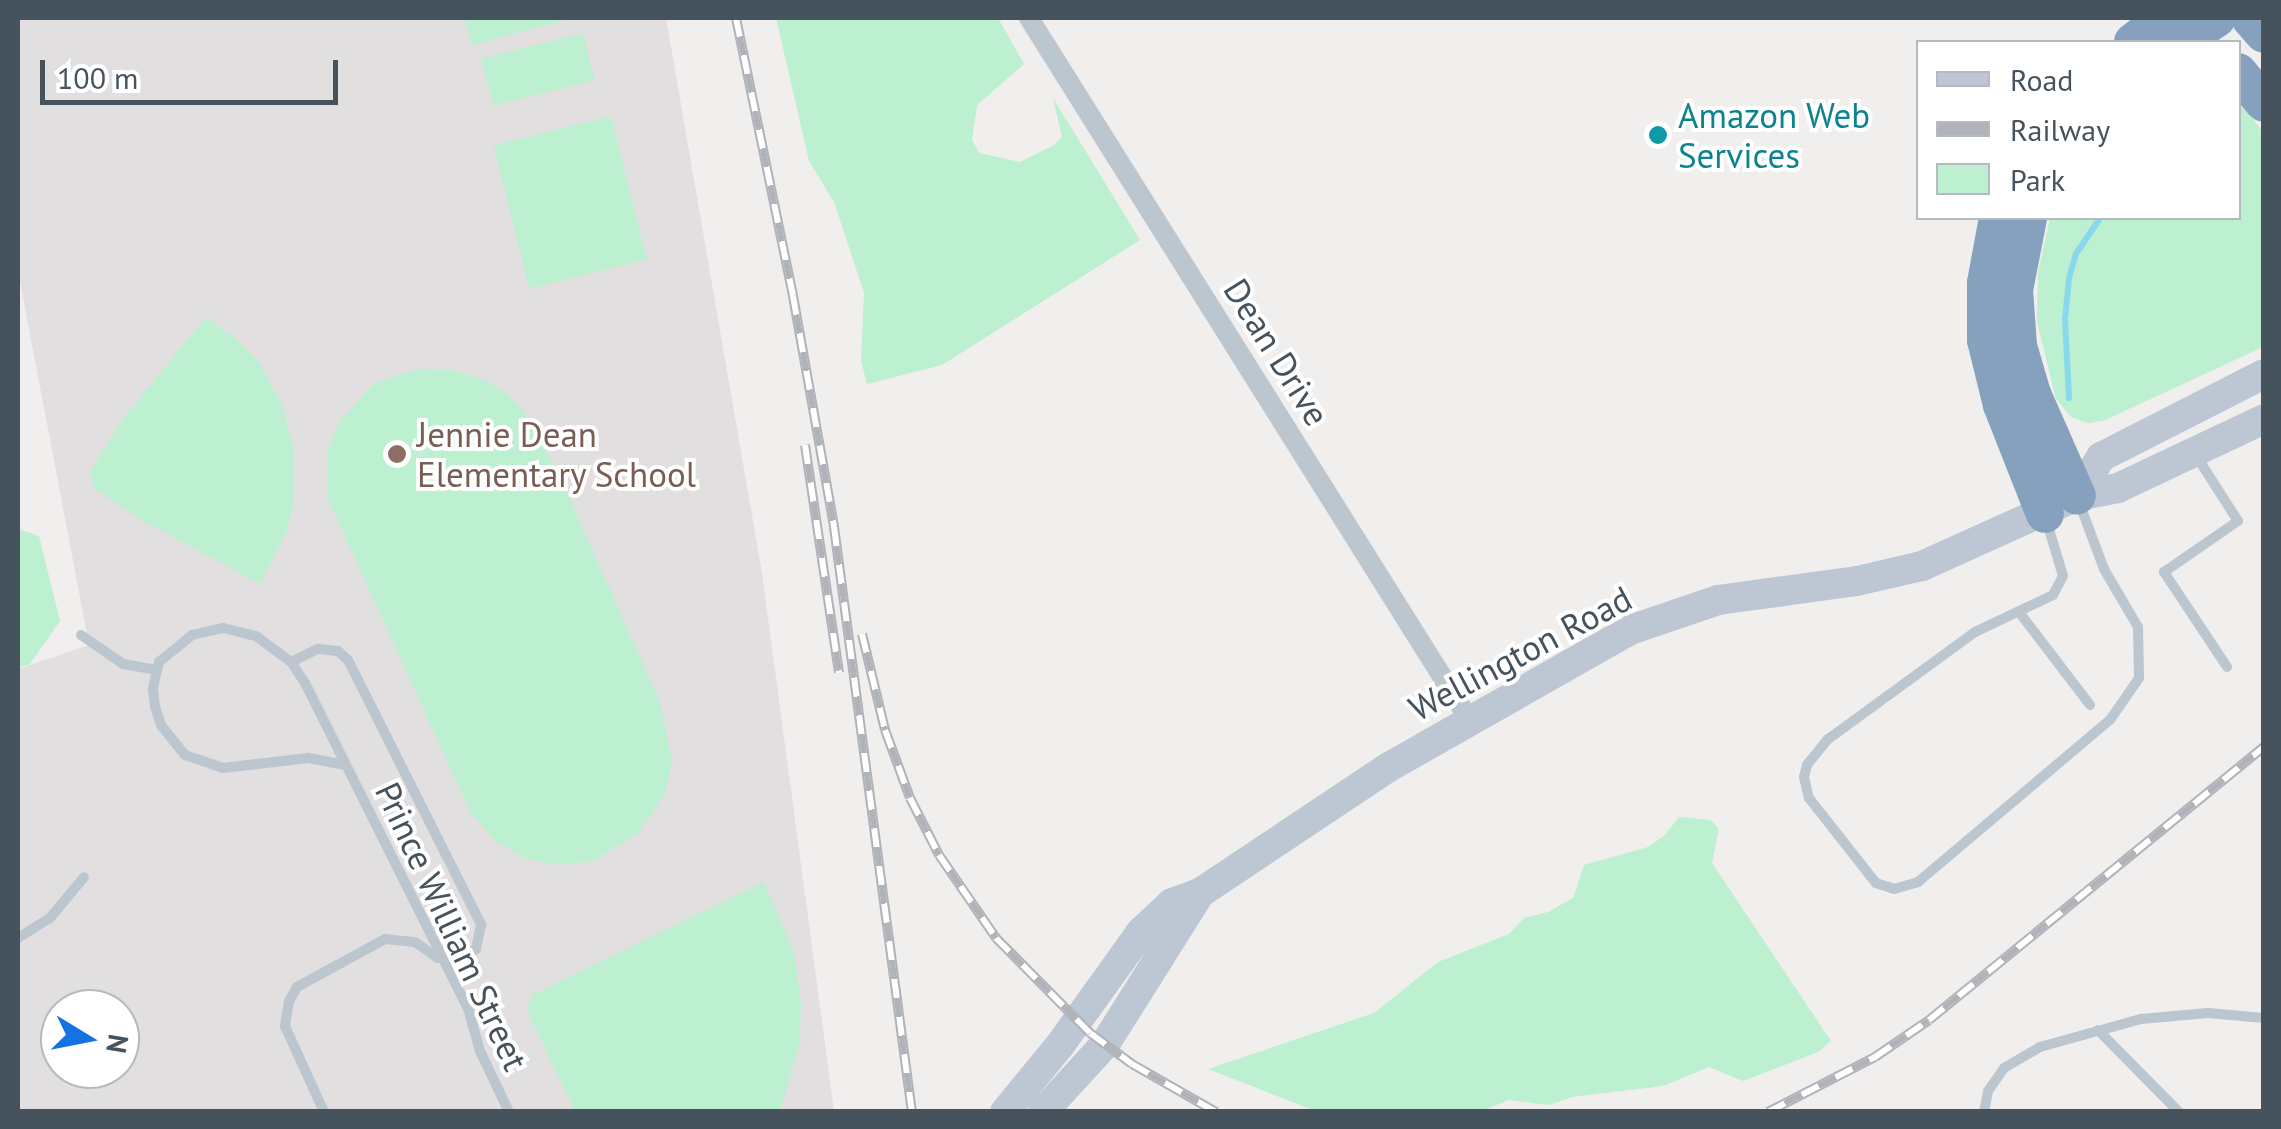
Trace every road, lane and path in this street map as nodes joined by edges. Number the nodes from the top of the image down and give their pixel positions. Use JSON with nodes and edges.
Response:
{"nodes":[{"id":1,"x":1028,"y":18,"type":"edge"},
{"id":2,"x":2166,"y":18,"type":"edge"},
{"id":3,"x":2250,"y":18,"type":"edge"},
{"id":4,"x":2264,"y":34,"type":"edge"},
{"id":5,"x":2136,"y":40,"type":"edge"},
{"id":6,"x":2241,"y":76,"type":"edge"},
{"id":7,"x":2264,"y":104,"type":"edge"},
{"id":8,"x":1998,"y":220,"type":"edge"},
{"id":9,"x":2028,"y":220,"type":"edge"},
{"id":10,"x":2264,"y":374,"type":"edge"},
{"id":11,"x":2264,"y":419,"type":"edge"},
{"id":12,"x":2194,"y":452,"type":"junction"},
{"id":13,"x":2061,"y":505,"type":"junction"},
{"id":14,"x":2020,"y":612,"type":"junction"},
{"id":15,"x":81,"y":634,"type":"dead end"},
{"id":16,"x":291,"y":662,"type":"junction"},
{"id":17,"x":2227,"y":668,"type":"dead end"},
{"id":18,"x":156,"y":670,"type":"junction"},
{"id":19,"x":2090,"y":706,"type":"dead end"},
{"id":20,"x":1470,"y":721,"type":"junction"},
{"id":21,"x":345,"y":765,"type":"junction"},
{"id":22,"x":84,"y":877,"type":"dead end"},
{"id":23,"x":1200,"y":894,"type":"junction"},
{"id":24,"x":18,"y":938,"type":"edge"},
{"id":25,"x":446,"y":966,"type":"junction"},
{"id":26,"x":2264,"y":1018,"type":"edge"},
{"id":27,"x":2098,"y":1030,"type":"junction"},
{"id":28,"x":324,"y":1112,"type":"edge"},
{"id":29,"x":510,"y":1112,"type":"edge"},
{"id":30,"x":1005,"y":1112,"type":"edge"},
{"id":31,"x":1043,"y":1112,"type":"edge"},
{"id":32,"x":1984,"y":1112,"type":"edge"},
{"id":33,"x":2179,"y":1112,"type":"edge"}],
"edges":[{"from":1,"to":20,"type":"street","name":"Dean Drive"},
{"from":2,"to":5,"type":"highway"},
{"from":3,"to":4,"type":"highway"},
{"from":6,"to":7,"type":"highway"},
{"from":8,"to":13,"type":"highway"},
{"from":9,"to":13,"type":"highway"},
{"from":10,"to":13,"type":"main road"},
{"from":11,"to":12,"type":"main road","name":"Wellington Road"},
{"from":12,"to":13,"type":"main road","name":"Wellington Road"},
{"from":12,"to":17,"type":"lane"},
{"from":13,"to":14,"type":"lane"},
{"from":13,"to":14,"type":"lane"},
{"from":13,"to":20,"type":"main road","name":"Wellington Road"},
{"from":14,"to":19,"type":"lane"},
{"from":15,"to":18,"type":"lane"},
{"from":16,"to":18,"type":"lane","name":"Prince William Street"},
{"from":16,"to":21,"type":"lane","name":"Prince William Street"},
{"from":16,"to":25,"type":"lane"},
{"from":18,"to":21,"type":"lane","name":"Prince William Street"},
{"from":20,"to":23,"type":"main road","name":"Wellington Road"},
{"from":21,"to":25,"type":"lane","name":"Prince William Street"},
{"from":22,"to":24,"type":"lane"},
{"from":23,"to":30,"type":"main road","name":"Wellington Road"},
{"from":23,"to":31,"type":"main road","name":"Wellington Road"},
{"from":25,"to":28,"type":"lane"},
{"from":25,"to":29,"type":"lane","name":"Prince William Street"},
{"from":26,"to":27,"type":"lane"},
{"from":27,"to":32,"type":"lane"},
{"from":27,"to":33,"type":"lane"}]}
